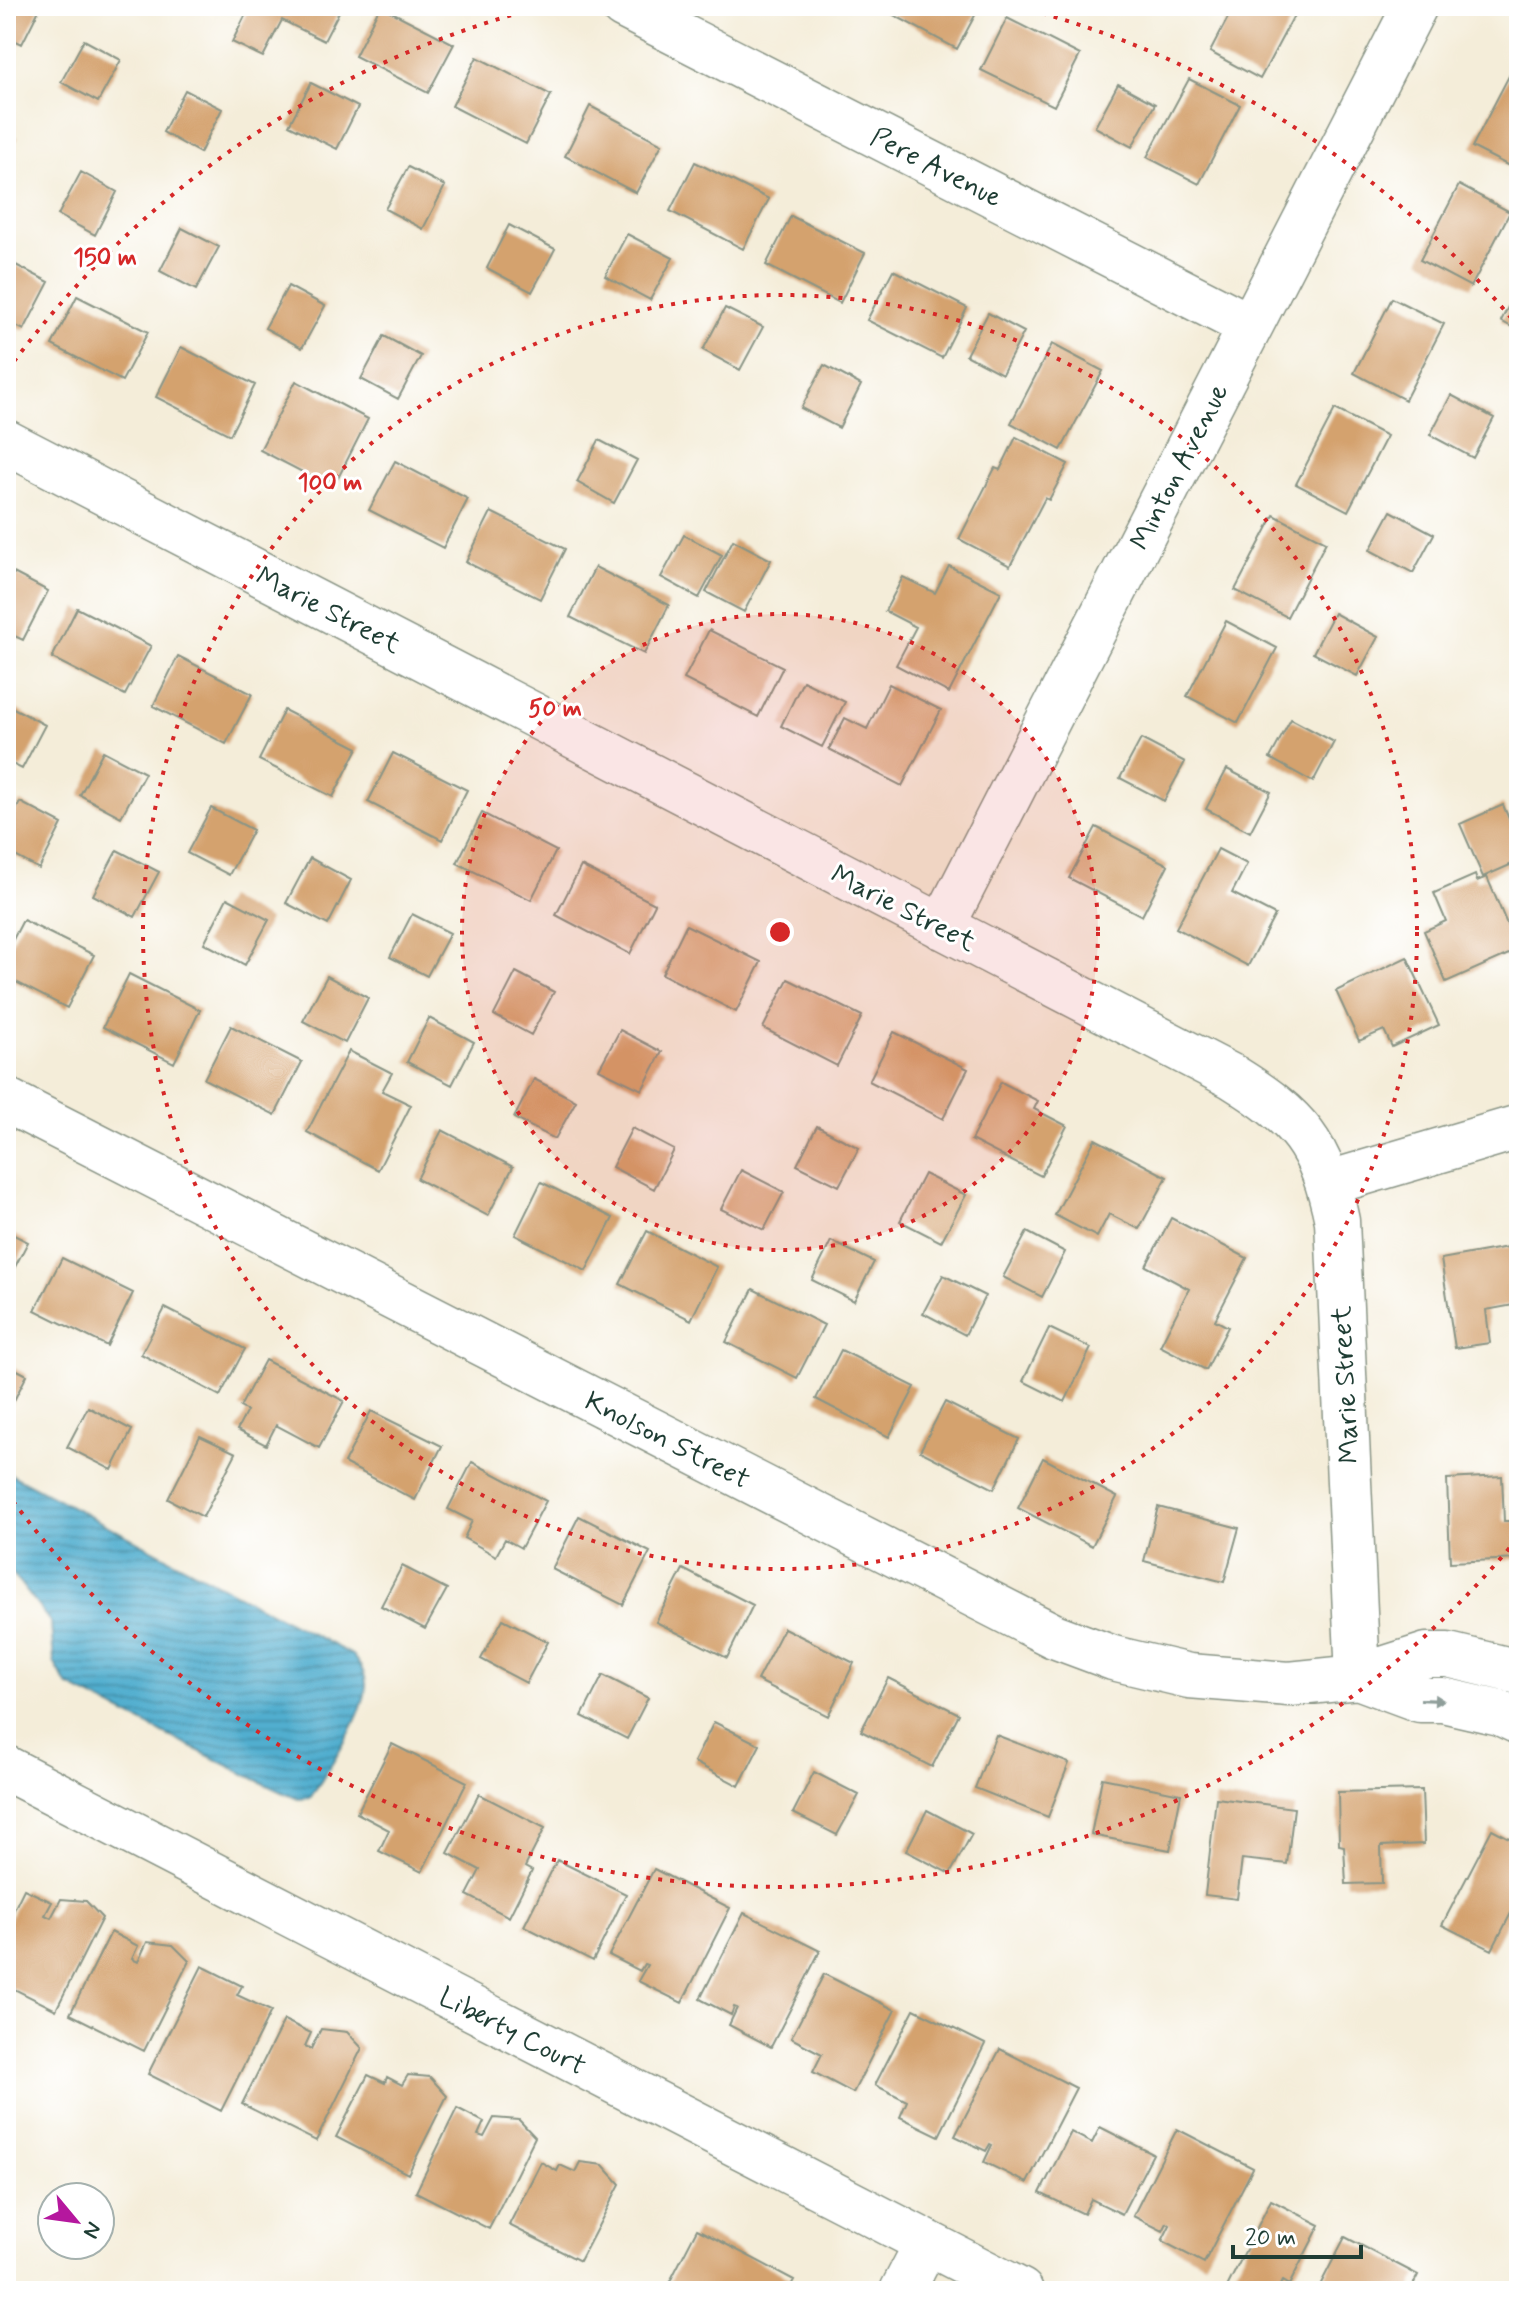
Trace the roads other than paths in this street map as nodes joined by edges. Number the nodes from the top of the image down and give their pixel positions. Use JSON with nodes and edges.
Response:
{"nodes":[{"id":1,"x":623,"y":6,"type":"edge"},
{"id":2,"x":1415,"y":6,"type":"edge"},
{"id":3,"x":1250,"y":326,"type":"junction"},
{"id":4,"x":6,"y":442,"type":"edge"},
{"id":5,"x":942,"y":927,"type":"junction"},
{"id":6,"x":6,"y":1100,"type":"edge"},
{"id":7,"x":1519,"y":1127,"type":"edge"},
{"id":8,"x":1329,"y":1183,"type":"junction"},
{"id":9,"x":1519,"y":1672,"type":"edge"},
{"id":10,"x":1358,"y":1677,"type":"junction"},
{"id":11,"x":1519,"y":1722,"type":"edge"},
{"id":12,"x":6,"y":1768,"type":"edge"},
{"id":13,"x":927,"y":2243,"type":"junction"},
{"id":14,"x":902,"y":2291,"type":"edge"},
{"id":15,"x":1021,"y":2291,"type":"edge"}],
"edges":[{"from":1,"to":3,"type":"street","name":"Pere Avenue"},
{"from":2,"to":3,"type":"street","name":"Minton Avenue"},
{"from":3,"to":5,"type":"street","name":"Minton Avenue"},
{"from":4,"to":5,"type":"street","name":"Marie Street"},
{"from":5,"to":8,"type":"street","name":"Marie Street"},
{"from":6,"to":10,"type":"street","name":"Knolson Street"},
{"from":7,"to":8,"type":"street"},
{"from":8,"to":10,"type":"street","name":"Marie Street"},
{"from":9,"to":10,"type":"street","name":"Knolson Street"},
{"from":10,"to":11,"type":"street","name":"Knolson Street","one_way":true},
{"from":12,"to":13,"type":"street","name":"Liberty Court"},
{"from":13,"to":14,"type":"street"},
{"from":13,"to":15,"type":"street","name":"Liberty Court"}]}
